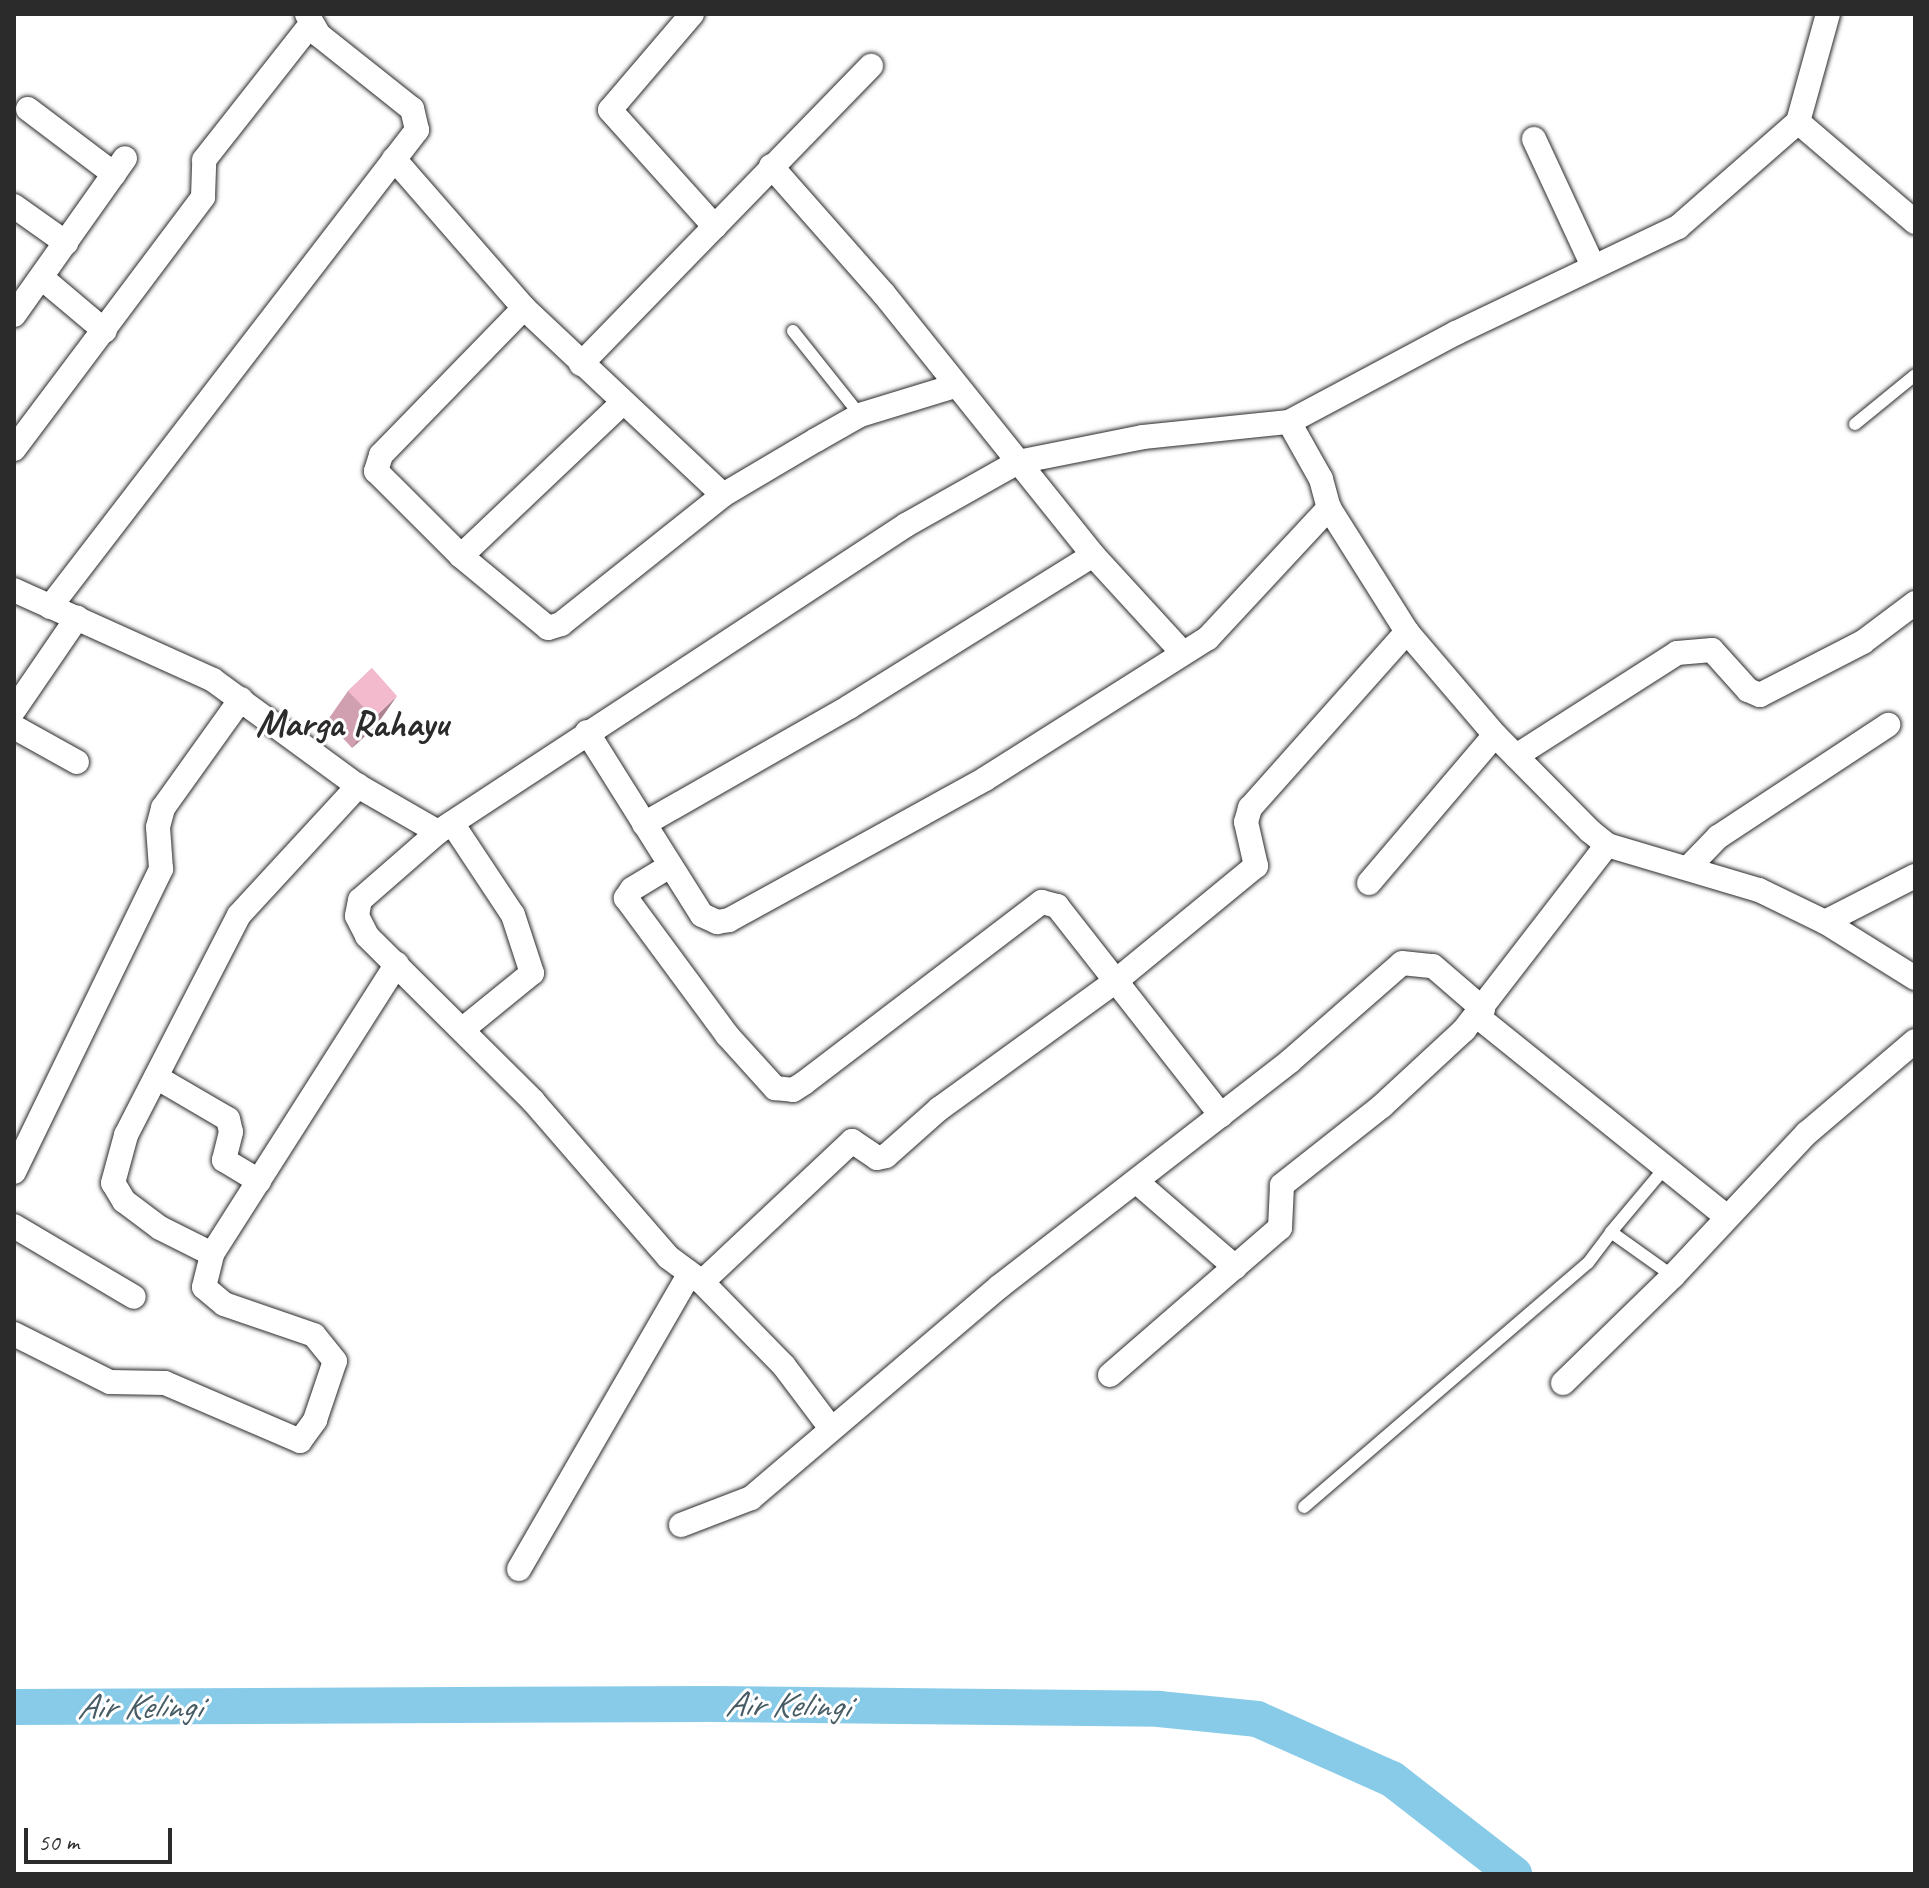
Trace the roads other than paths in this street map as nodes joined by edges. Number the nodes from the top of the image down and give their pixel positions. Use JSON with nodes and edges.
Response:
{"nodes":[{"id":1,"x":692,"y":14,"type":"edge"},
{"id":2,"x":1828,"y":14,"type":"edge"},
{"id":3,"x":309,"y":19,"type":"edge"},
{"id":4,"x":871,"y":66,"type":"dead end"},
{"id":5,"x":28,"y":109,"type":"dead end"},
{"id":6,"x":1798,"y":122,"type":"junction"},
{"id":7,"x":1534,"y":139,"type":"dead end"},
{"id":8,"x":394,"y":159,"type":"junction"},
{"id":9,"x":771,"y":166,"type":"junction"},
{"id":10,"x":14,"y":206,"type":"edge"},
{"id":11,"x":1915,"y":222,"type":"edge"},
{"id":12,"x":715,"y":227,"type":"junction"},
{"id":13,"x":66,"y":243,"type":"junction"},
{"id":14,"x":1593,"y":266,"type":"junction"},
{"id":15,"x":42,"y":278,"type":"junction"},
{"id":16,"x":524,"y":308,"type":"junction"},
{"id":17,"x":14,"y":315,"type":"edge"},
{"id":18,"x":105,"y":331,"type":"junction"},
{"id":19,"x":793,"y":331,"type":"dead end"},
{"id":20,"x":581,"y":364,"type":"junction"},
{"id":21,"x":1915,"y":375,"type":"edge"},
{"id":22,"x":955,"y":386,"type":"junction"},
{"id":23,"x":622,"y":403,"type":"junction"},
{"id":24,"x":860,"y":415,"type":"junction"},
{"id":25,"x":1289,"y":422,"type":"junction"},
{"id":26,"x":1855,"y":424,"type":"dead end"},
{"id":27,"x":14,"y":449,"type":"edge"},
{"id":28,"x":1018,"y":462,"type":"junction"},
{"id":29,"x":723,"y":495,"type":"junction"},
{"id":30,"x":1329,"y":508,"type":"junction"},
{"id":31,"x":1093,"y":555,"type":"junction"},
{"id":32,"x":461,"y":556,"type":"junction"},
{"id":33,"x":14,"y":590,"type":"edge"},
{"id":34,"x":1915,"y":603,"type":"edge"},
{"id":35,"x":50,"y":607,"type":"junction"},
{"id":36,"x":77,"y":618,"type":"junction"},
{"id":37,"x":1407,"y":632,"type":"junction"},
{"id":38,"x":1182,"y":652,"type":"junction"},
{"id":39,"x":241,"y":699,"type":"junction"},
{"id":40,"x":14,"y":710,"type":"edge"},
{"id":41,"x":1888,"y":725,"type":"dead end"},
{"id":42,"x":14,"y":727,"type":"edge"},
{"id":43,"x":587,"y":732,"type":"junction"},
{"id":44,"x":1495,"y":735,"type":"junction"},
{"id":45,"x":1516,"y":756,"type":"junction"},
{"id":46,"x":77,"y":762,"type":"dead end"},
{"id":47,"x":358,"y":786,"type":"junction"},
{"id":48,"x":644,"y":824,"type":"junction"},
{"id":49,"x":445,"y":827,"type":"junction"},
{"id":50,"x":1607,"y":845,"type":"junction"},
{"id":51,"x":670,"y":866,"type":"junction"},
{"id":52,"x":1689,"y":867,"type":"junction"},
{"id":53,"x":1915,"y":876,"type":"edge"},
{"id":54,"x":1369,"y":883,"type":"dead end"},
{"id":55,"x":1825,"y":922,"type":"junction"},
{"id":56,"x":397,"y":964,"type":"junction"},
{"id":57,"x":1915,"y":978,"type":"edge"},
{"id":58,"x":1117,"y":980,"type":"junction"},
{"id":59,"x":1480,"y":1012,"type":"junction"},
{"id":60,"x":463,"y":1029,"type":"junction"},
{"id":61,"x":1915,"y":1041,"type":"edge"},
{"id":62,"x":156,"y":1077,"type":"junction"},
{"id":63,"x":1221,"y":1115,"type":"junction"},
{"id":64,"x":1663,"y":1170,"type":"junction"},
{"id":65,"x":14,"y":1172,"type":"edge"},
{"id":66,"x":259,"y":1181,"type":"junction"},
{"id":67,"x":1137,"y":1182,"type":"junction"},
{"id":68,"x":1727,"y":1217,"type":"junction"},
{"id":69,"x":14,"y":1226,"type":"edge"},
{"id":70,"x":1611,"y":1232,"type":"junction"},
{"id":71,"x":212,"y":1254,"type":"junction"},
{"id":72,"x":1235,"y":1267,"type":"junction"},
{"id":73,"x":1673,"y":1276,"type":"junction"},
{"id":74,"x":695,"y":1279,"type":"junction"},
{"id":75,"x":134,"y":1297,"type":"dead end"},
{"id":76,"x":14,"y":1334,"type":"edge"},
{"id":77,"x":1110,"y":1375,"type":"dead end"},
{"id":78,"x":1563,"y":1383,"type":"dead end"},
{"id":79,"x":830,"y":1427,"type":"junction"},
{"id":80,"x":1304,"y":1507,"type":"dead end"},
{"id":81,"x":681,"y":1525,"type":"dead end"},
{"id":82,"x":519,"y":1569,"type":"dead end"}],
"edges":[{"from":1,"to":12,"type":"street"},
{"from":2,"to":6,"type":"street"},
{"from":3,"to":8,"type":"street"},
{"from":3,"to":18,"type":"street"},
{"from":4,"to":9,"type":"street"},
{"from":5,"to":13,"type":"street"},
{"from":6,"to":11,"type":"street"},
{"from":6,"to":14,"type":"street"},
{"from":7,"to":14,"type":"street"},
{"from":8,"to":16,"type":"street"},
{"from":8,"to":35,"type":"street"},
{"from":9,"to":12,"type":"street"},
{"from":9,"to":22,"type":"street"},
{"from":10,"to":13,"type":"street"},
{"from":12,"to":20,"type":"street"},
{"from":13,"to":15,"type":"street"},
{"from":14,"to":25,"type":"street"},
{"from":15,"to":17,"type":"street"},
{"from":15,"to":18,"type":"street"},
{"from":16,"to":20,"type":"street"},
{"from":16,"to":32,"type":"street"},
{"from":18,"to":27,"type":"street"},
{"from":19,"to":24,"type":"lane"},
{"from":20,"to":23,"type":"street"},
{"from":21,"to":26,"type":"lane"},
{"from":22,"to":24,"type":"street"},
{"from":22,"to":28,"type":"street"},
{"from":23,"to":29,"type":"street"},
{"from":23,"to":32,"type":"street"},
{"from":24,"to":29,"type":"street"},
{"from":25,"to":28,"type":"street"},
{"from":25,"to":30,"type":"street"},
{"from":28,"to":31,"type":"street"},
{"from":28,"to":43,"type":"street"},
{"from":29,"to":32,"type":"street"},
{"from":30,"to":37,"type":"street"},
{"from":30,"to":38,"type":"street"},
{"from":31,"to":38,"type":"street"},
{"from":31,"to":48,"type":"street"},
{"from":33,"to":35,"type":"street"},
{"from":34,"to":45,"type":"street"},
{"from":35,"to":36,"type":"street"},
{"from":36,"to":39,"type":"street"},
{"from":36,"to":40,"type":"street"},
{"from":37,"to":44,"type":"street"},
{"from":37,"to":58,"type":"street"},
{"from":38,"to":51,"type":"street"},
{"from":39,"to":47,"type":"street"},
{"from":39,"to":65,"type":"street"},
{"from":41,"to":52,"type":"street"},
{"from":42,"to":46,"type":"street"},
{"from":43,"to":48,"type":"street"},
{"from":43,"to":49,"type":"street"},
{"from":44,"to":45,"type":"street"},
{"from":44,"to":54,"type":"street"},
{"from":45,"to":50,"type":"street"},
{"from":47,"to":49,"type":"street"},
{"from":47,"to":62,"type":"street"},
{"from":48,"to":51,"type":"street"},
{"from":49,"to":56,"type":"street"},
{"from":49,"to":60,"type":"street"},
{"from":50,"to":52,"type":"street"},
{"from":50,"to":59,"type":"street"},
{"from":51,"to":58,"type":"street"},
{"from":52,"to":55,"type":"street"},
{"from":53,"to":55,"type":"street"},
{"from":55,"to":57,"type":"street"},
{"from":56,"to":60,"type":"street"},
{"from":56,"to":66,"type":"street"},
{"from":58,"to":63,"type":"street"},
{"from":58,"to":74,"type":"street"},
{"from":59,"to":63,"type":"street"},
{"from":59,"to":64,"type":"street"},
{"from":59,"to":72,"type":"street"},
{"from":60,"to":74,"type":"street"},
{"from":61,"to":68,"type":"street"},
{"from":62,"to":66,"type":"street"},
{"from":62,"to":71,"type":"street"},
{"from":63,"to":67,"type":"street"},
{"from":64,"to":68,"type":"street"},
{"from":64,"to":70,"type":"lane"},
{"from":66,"to":71,"type":"street"},
{"from":67,"to":72,"type":"street"},
{"from":67,"to":79,"type":"street"},
{"from":68,"to":73,"type":"street"},
{"from":69,"to":75,"type":"street"},
{"from":70,"to":73,"type":"lane"},
{"from":70,"to":80,"type":"lane"},
{"from":71,"to":76,"type":"street"},
{"from":72,"to":77,"type":"street"},
{"from":73,"to":78,"type":"street"},
{"from":74,"to":79,"type":"street"},
{"from":74,"to":82,"type":"street"},
{"from":79,"to":81,"type":"street"}]}
